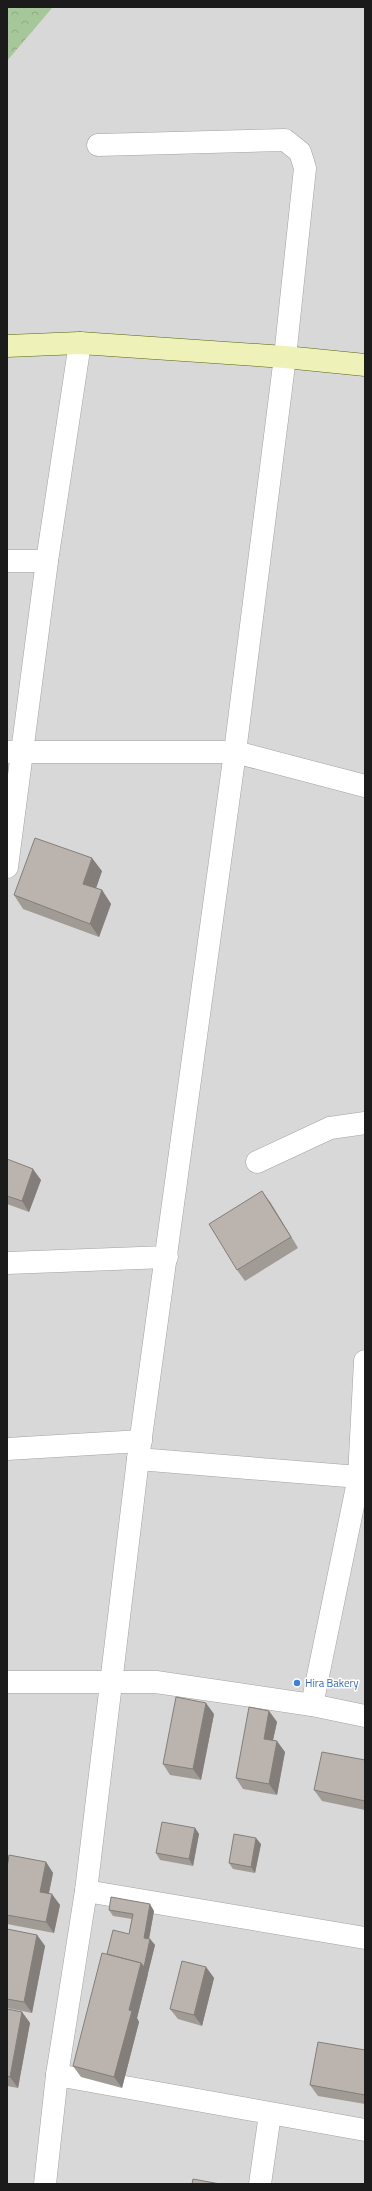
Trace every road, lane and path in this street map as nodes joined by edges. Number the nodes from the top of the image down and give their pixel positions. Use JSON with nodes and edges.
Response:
{"nodes":[{"id":1,"x":98,"y":144,"type":"dead end"},
{"id":2,"x":80,"y":343,"type":"junction"},
{"id":3,"x":7,"y":346,"type":"edge"},
{"id":4,"x":285,"y":357,"type":"junction"},
{"id":5,"x":365,"y":365,"type":"edge"},
{"id":6,"x":7,"y":561,"type":"edge"},
{"id":7,"x":47,"y":561,"type":"junction"},
{"id":8,"x":14,"y":752,"type":"edge"},
{"id":9,"x":235,"y":752,"type":"junction"},
{"id":10,"x":365,"y":786,"type":"edge"},
{"id":11,"x":7,"y":867,"type":"edge"},
{"id":12,"x":365,"y":1123,"type":"edge"},
{"id":13,"x":257,"y":1162,"type":"dead end"},
{"id":14,"x":167,"y":1257,"type":"junction"},
{"id":15,"x":7,"y":1263,"type":"edge"},
{"id":16,"x":365,"y":1361,"type":"edge"},
{"id":17,"x":7,"y":1449,"type":"edge"},
{"id":18,"x":139,"y":1450,"type":"junction"},
{"id":19,"x":359,"y":1477,"type":"junction"},
{"id":20,"x":112,"y":1680,"type":"junction"},
{"id":21,"x":7,"y":1682,"type":"edge"},
{"id":22,"x":312,"y":1705,"type":"junction"},
{"id":23,"x":365,"y":1716,"type":"edge"},
{"id":24,"x":86,"y":1891,"type":"junction"},
{"id":25,"x":365,"y":1938,"type":"edge"},
{"id":26,"x":58,"y":2075,"type":"junction"},
{"id":27,"x":270,"y":2114,"type":"junction"},
{"id":28,"x":365,"y":2130,"type":"edge"},
{"id":29,"x":45,"y":2184,"type":"edge"},
{"id":30,"x":260,"y":2184,"type":"edge"}],
"edges":[{"from":1,"to":4,"type":"street"},
{"from":2,"to":3,"type":"main road"},
{"from":2,"to":4,"type":"main road"},
{"from":2,"to":7,"type":"street"},
{"from":4,"to":5,"type":"main road"},
{"from":4,"to":9,"type":"street"},
{"from":6,"to":7,"type":"street"},
{"from":7,"to":8,"type":"street"},
{"from":8,"to":9,"type":"street"},
{"from":8,"to":11,"type":"street"},
{"from":9,"to":10,"type":"street"},
{"from":9,"to":14,"type":"street"},
{"from":12,"to":13,"type":"street"},
{"from":14,"to":15,"type":"street"},
{"from":14,"to":18,"type":"street"},
{"from":16,"to":19,"type":"street"},
{"from":17,"to":18,"type":"street"},
{"from":18,"to":19,"type":"street"},
{"from":18,"to":20,"type":"street"},
{"from":19,"to":22,"type":"street"},
{"from":20,"to":21,"type":"street"},
{"from":20,"to":22,"type":"street"},
{"from":20,"to":24,"type":"street"},
{"from":22,"to":23,"type":"street"},
{"from":24,"to":25,"type":"street"},
{"from":24,"to":26,"type":"street"},
{"from":26,"to":27,"type":"street"},
{"from":26,"to":29,"type":"street"},
{"from":27,"to":28,"type":"street"},
{"from":27,"to":30,"type":"street"}]}
